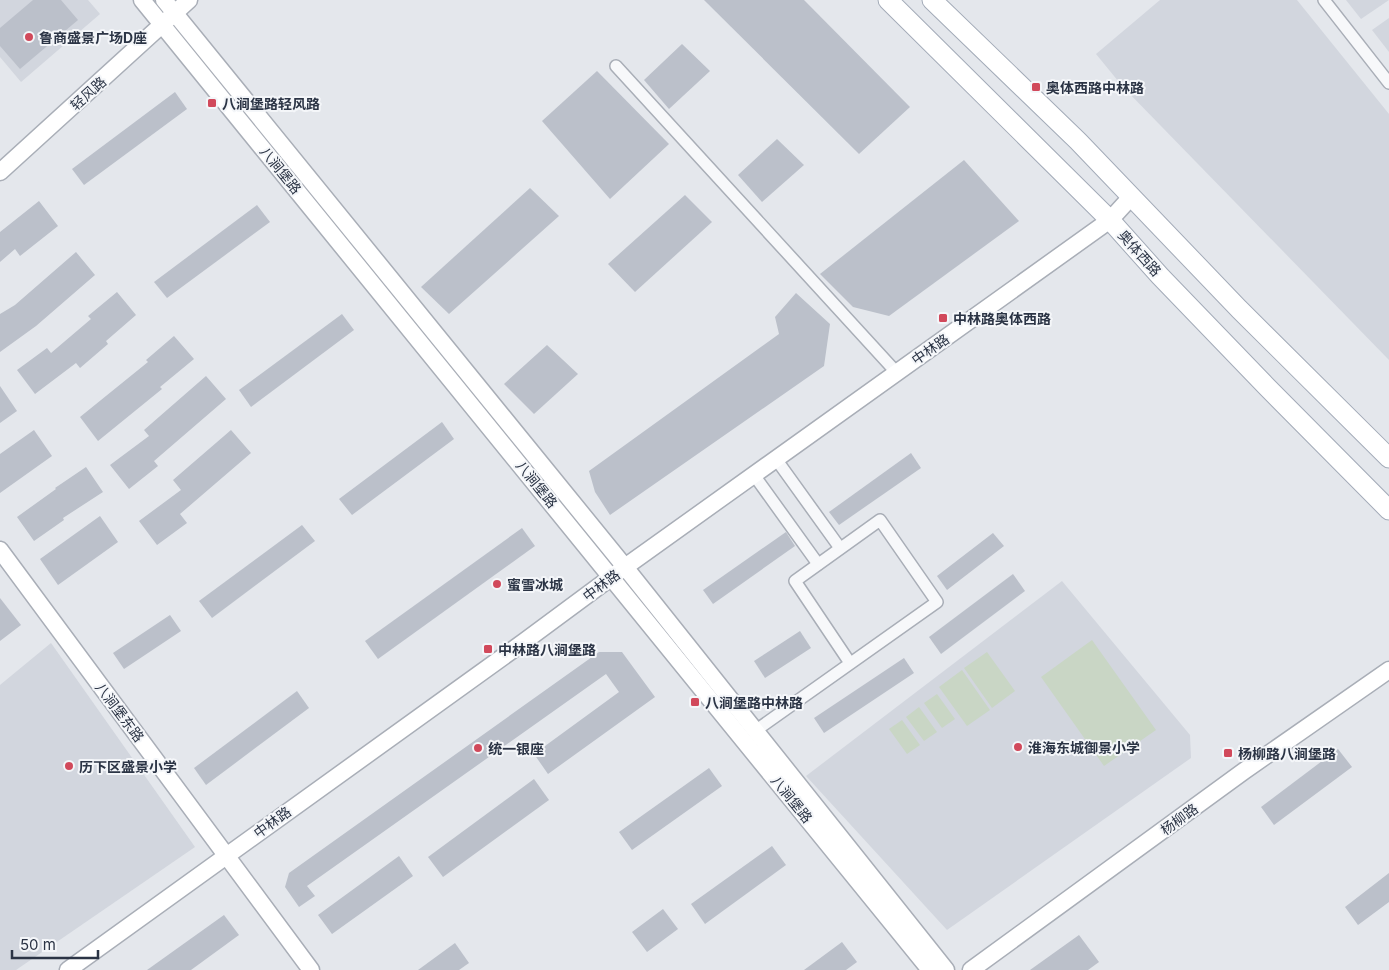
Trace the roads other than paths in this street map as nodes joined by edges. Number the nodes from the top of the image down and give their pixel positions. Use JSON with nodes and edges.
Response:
{"nodes":[{"id":1,"x":142,"y":0,"type":"edge"},
{"id":2,"x":164,"y":0,"type":"edge"},
{"id":3,"x":189,"y":0,"type":"edge"},
{"id":4,"x":888,"y":0,"type":"edge"},
{"id":5,"x":932,"y":0,"type":"edge"},
{"id":6,"x":1324,"y":0,"type":"edge"},
{"id":7,"x":176,"y":13,"type":"junction"},
{"id":8,"x":163,"y":25,"type":"junction"},
{"id":9,"x":616,"y":66,"type":"dead end"},
{"id":10,"x":1389,"y":83,"type":"edge"},
{"id":11,"x":0,"y":172,"type":"edge"},
{"id":12,"x":1131,"y":197,"type":"junction"},
{"id":13,"x":1110,"y":220,"type":"junction"},
{"id":14,"x":897,"y":372,"type":"junction"},
{"id":15,"x":1389,"y":458,"type":"edge"},
{"id":16,"x":776,"y":459,"type":"junction"},
{"id":17,"x":754,"y":475,"type":"junction"},
{"id":18,"x":1389,"y":510,"type":"edge"},
{"id":19,"x":840,"y":548,"type":"junction"},
{"id":20,"x":0,"y":550,"type":"edge"},
{"id":21,"x":818,"y":564,"type":"junction"},
{"id":22,"x":618,"y":572,"type":"junction"},
{"id":23,"x":850,"y":663,"type":"junction"},
{"id":24,"x":1389,"y":670,"type":"edge"},
{"id":25,"x":755,"y":731,"type":"junction"},
{"id":26,"x":226,"y":855,"type":"junction"},
{"id":27,"x":68,"y":970,"type":"edge"},
{"id":28,"x":311,"y":970,"type":"edge"},
{"id":29,"x":930,"y":970,"type":"edge"},
{"id":30,"x":946,"y":970,"type":"edge"},
{"id":31,"x":971,"y":970,"type":"edge"}],
"edges":[{"from":1,"to":8,"type":"street","name":"八涧堡路"},
{"from":2,"to":7,"type":"street","name":"八涧堡路"},
{"from":3,"to":7,"type":"street","name":"轻风路"},
{"from":4,"to":13,"type":"main road","name":"奥体西路"},
{"from":5,"to":12,"type":"main road"},
{"from":6,"to":10,"type":"street"},
{"from":7,"to":8,"type":"street","name":"轻风路"},
{"from":7,"to":22,"type":"street","name":"八涧堡路"},
{"from":8,"to":11,"type":"street","name":"轻风路"},
{"from":8,"to":22,"type":"street","name":"八涧堡路"},
{"from":9,"to":14,"type":"street"},
{"from":12,"to":13,"type":"street","name":"中林路"},
{"from":12,"to":15,"type":"main road"},
{"from":13,"to":14,"type":"street","name":"中林路"},
{"from":13,"to":18,"type":"main road","name":"奥体西路"},
{"from":14,"to":16,"type":"street","name":"中林路"},
{"from":16,"to":17,"type":"street","name":"中林路"},
{"from":16,"to":19,"type":"street"},
{"from":17,"to":21,"type":"street"},
{"from":17,"to":22,"type":"street","name":"中林路"},
{"from":19,"to":21,"type":"street"},
{"from":19,"to":23,"type":"street"},
{"from":20,"to":26,"type":"street","name":"八涧堡东路"},
{"from":21,"to":23,"type":"street"},
{"from":22,"to":25,"type":"street","name":"八涧堡路"},
{"from":22,"to":26,"type":"street","name":"中林路"},
{"from":22,"to":29,"type":"street","name":"八涧堡路"},
{"from":23,"to":25,"type":"street"},
{"from":24,"to":31,"type":"street","name":"杨柳路"},
{"from":25,"to":30,"type":"street","name":"八涧堡路"},
{"from":26,"to":27,"type":"street","name":"中林路"},
{"from":26,"to":28,"type":"street","name":"八涧堡东路"}]}
